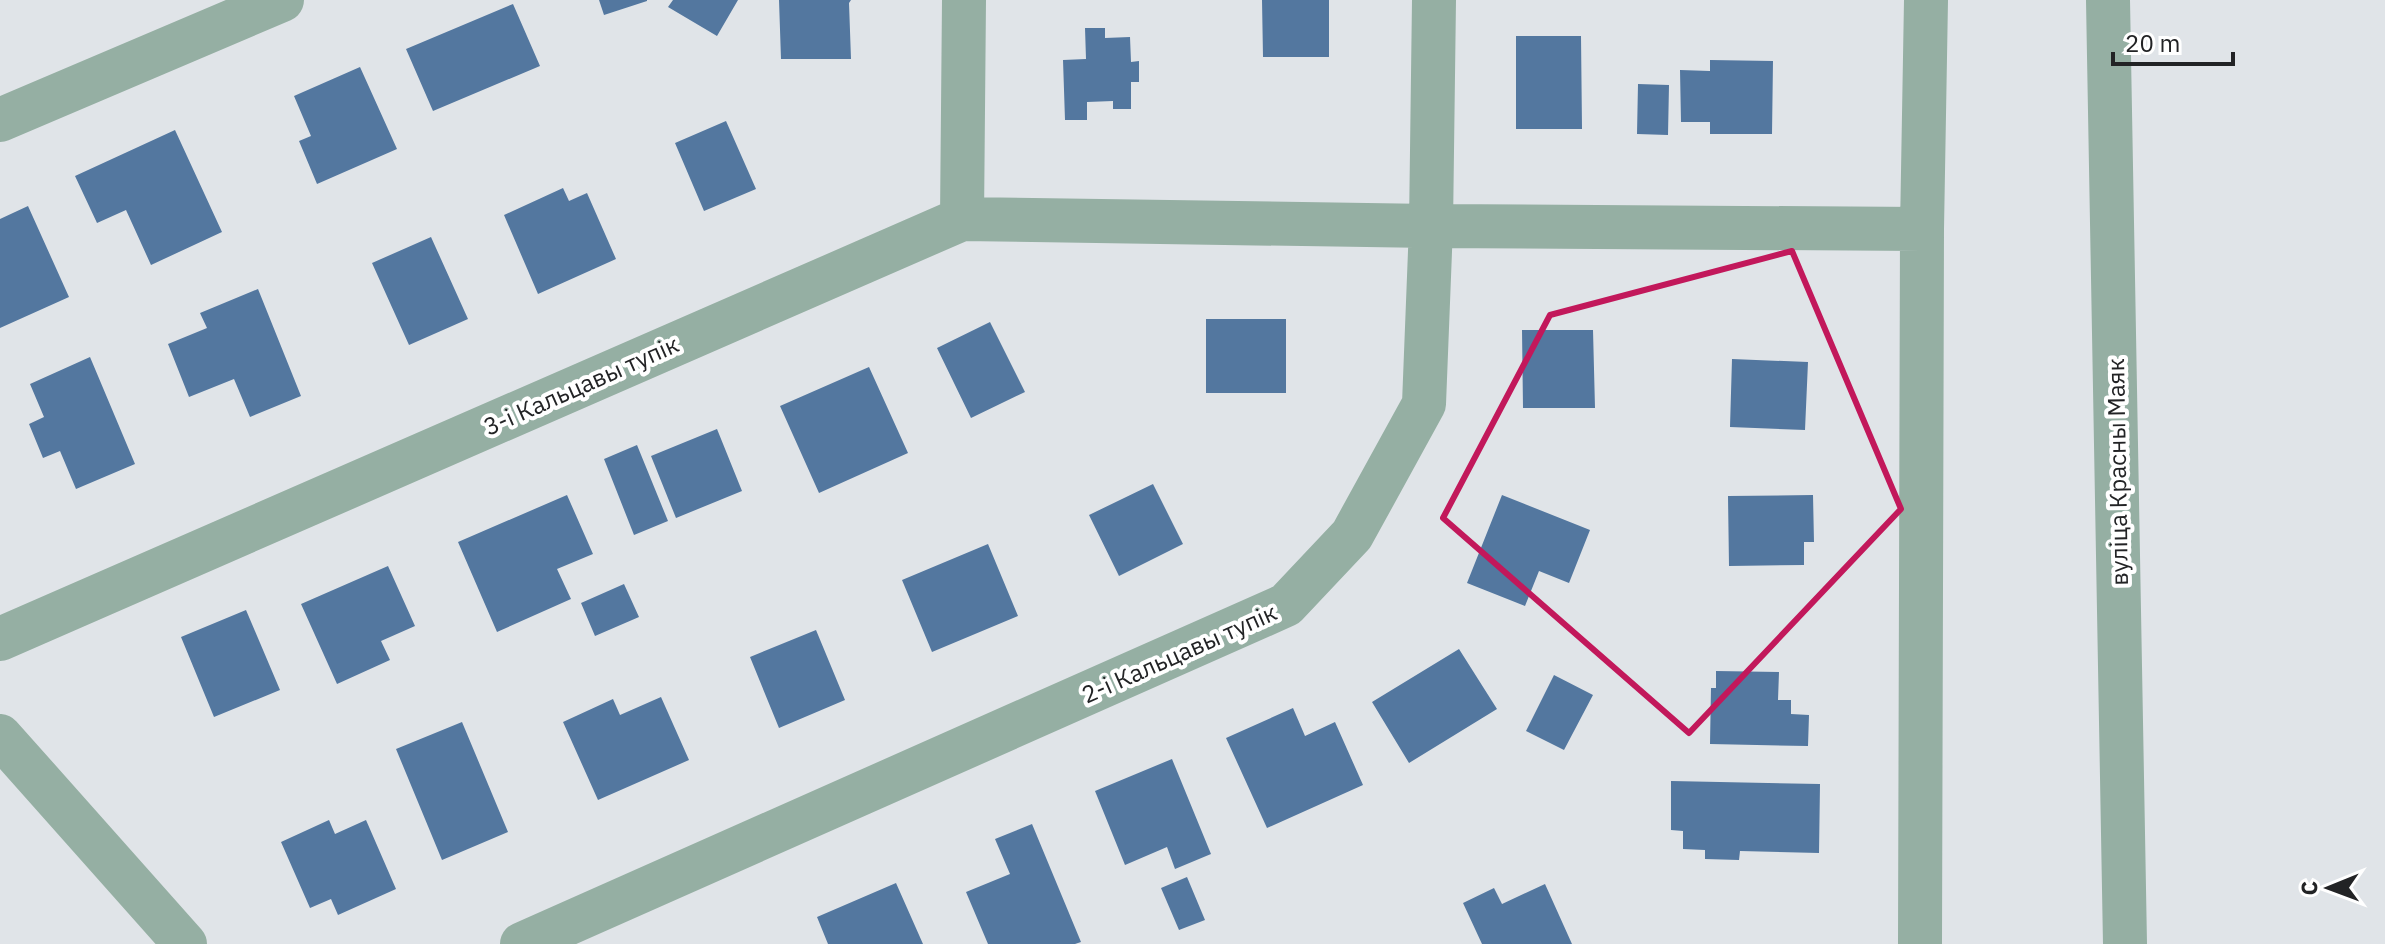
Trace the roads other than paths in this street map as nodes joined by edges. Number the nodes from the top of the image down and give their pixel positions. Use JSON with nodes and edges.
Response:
{"nodes":[{"id":1,"x":282,"y":0,"type":"edge"},
{"id":2,"x":964,"y":0,"type":"edge"},
{"id":3,"x":1434,"y":0,"type":"edge"},
{"id":4,"x":1926,"y":0,"type":"edge"},
{"id":5,"x":2108,"y":0,"type":"edge"},
{"id":6,"x":0,"y":120,"type":"edge"},
{"id":7,"x":962,"y":219,"type":"junction"},
{"id":8,"x":1431,"y":226,"type":"junction"},
{"id":9,"x":1922,"y":229,"type":"junction"},
{"id":10,"x":0,"y":639,"type":"edge"},
{"id":11,"x":0,"y":736,"type":"edge"},
{"id":12,"x":185,"y":944,"type":"edge"},
{"id":13,"x":522,"y":944,"type":"edge"},
{"id":14,"x":1920,"y":944,"type":"edge"},
{"id":15,"x":2125,"y":944,"type":"edge"}],
"edges":[{"from":1,"to":6,"type":"street"},
{"from":2,"to":7,"type":"street"},
{"from":3,"to":8,"type":"street","name":"2-і Кальцавы тупік"},
{"from":4,"to":9,"type":"street"},
{"from":5,"to":15,"type":"street","name":"вуліца Красны Маяк"},
{"from":7,"to":8,"type":"street"},
{"from":7,"to":10,"type":"street","name":"3-і Кальцавы тупік"},
{"from":8,"to":9,"type":"street"},
{"from":8,"to":13,"type":"street","name":"2-і Кальцавы тупік"},
{"from":9,"to":14,"type":"street"},
{"from":11,"to":12,"type":"street"}]}
